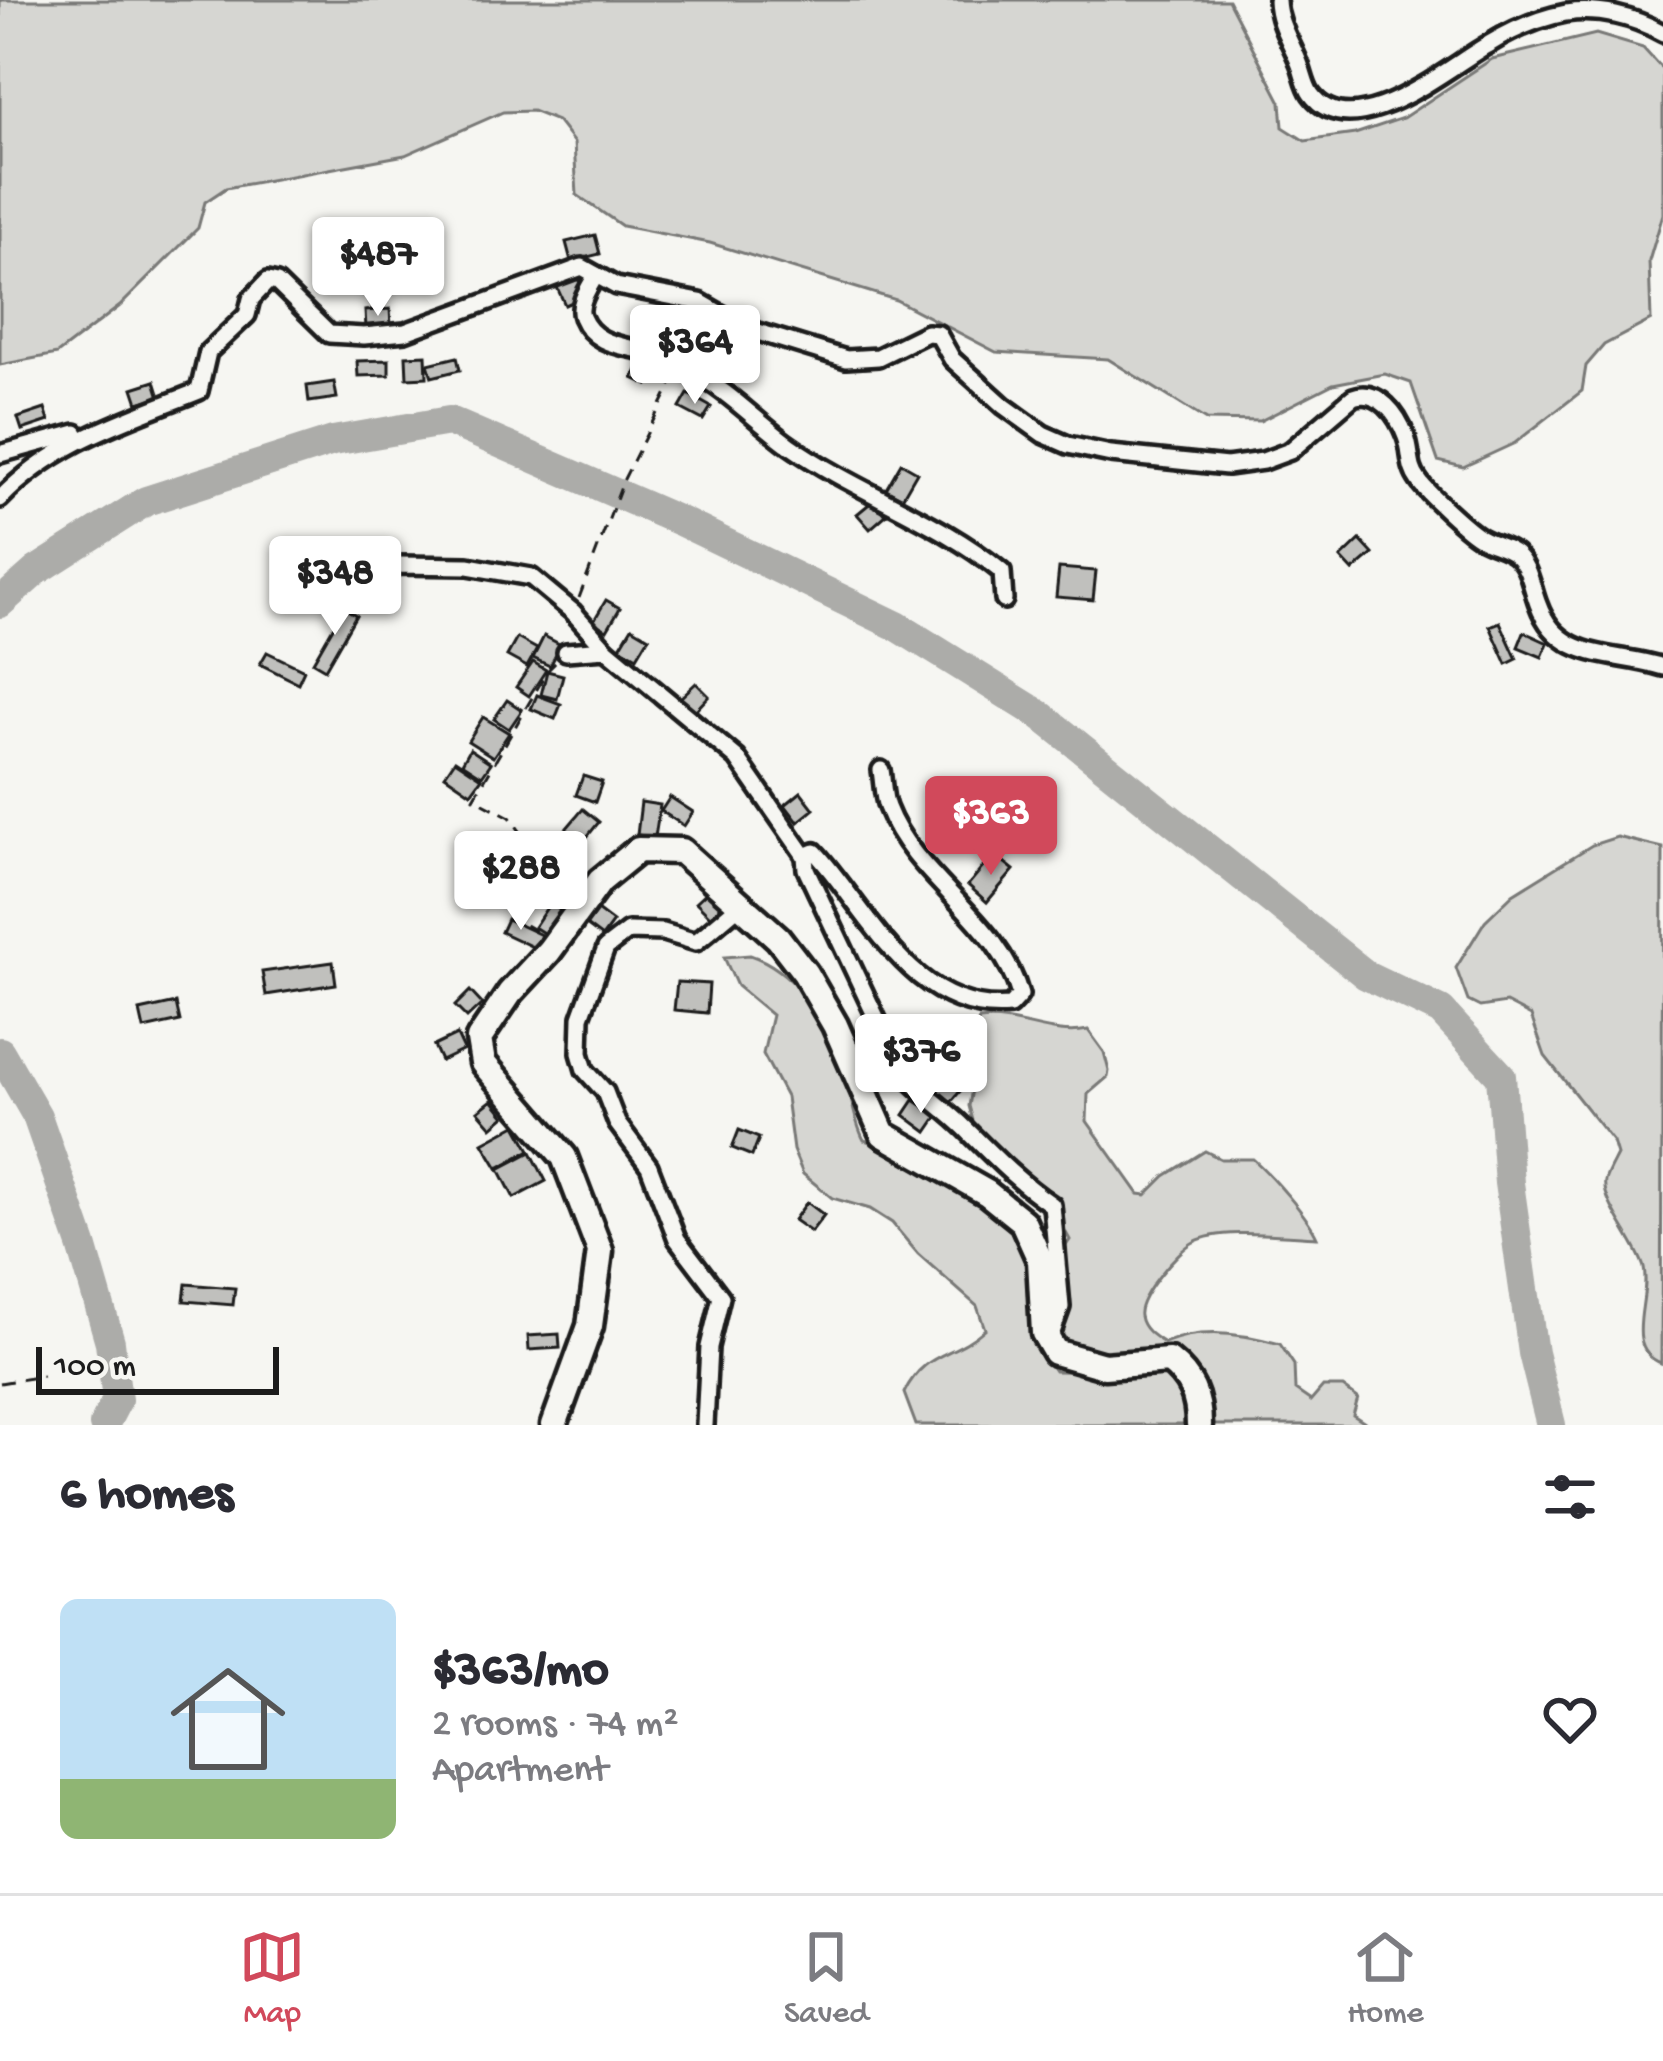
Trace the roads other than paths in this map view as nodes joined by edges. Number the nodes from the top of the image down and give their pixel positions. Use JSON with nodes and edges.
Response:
{"nodes":[{"id":1,"x":1277,"y":0,"type":"edge"},
{"id":2,"x":1663,"y":33,"type":"edge"},
{"id":3,"x":596,"y":275,"type":"junction"},
{"id":4,"x":108,"y":426,"type":"junction"},
{"id":5,"x":0,"y":454,"type":"edge"},
{"id":6,"x":0,"y":499,"type":"edge"},
{"id":7,"x":372,"y":583,"type":"dead end"},
{"id":8,"x":1004,"y":601,"type":"dead end"},
{"id":9,"x":607,"y":649,"type":"junction"},
{"id":10,"x":566,"y":652,"type":"road end"},
{"id":11,"x":1663,"y":667,"type":"edge"},
{"id":12,"x":881,"y":770,"type":"dead end"},
{"id":13,"x":805,"y":856,"type":"junction"},
{"id":14,"x":741,"y":904,"type":"junction"},
{"id":15,"x":1048,"y":1341,"type":"junction"},
{"id":16,"x":554,"y":1425,"type":"edge"},
{"id":17,"x":705,"y":1425,"type":"edge"},
{"id":18,"x":1199,"y":1425,"type":"edge"}],
"edges":[{"from":1,"to":2,"type":"street"},
{"from":3,"to":4,"type":"street"},
{"from":3,"to":8,"type":"street"},
{"from":3,"to":11,"type":"street"},
{"from":4,"to":5,"type":"street"},
{"from":4,"to":6,"type":"street"},
{"from":7,"to":9,"type":"street"},
{"from":9,"to":10,"type":"street"},
{"from":9,"to":13,"type":"street"},
{"from":12,"to":13,"type":"street"},
{"from":13,"to":15,"type":"street"},
{"from":14,"to":15,"type":"highway"},
{"from":14,"to":16,"type":"highway"},
{"from":14,"to":17,"type":"street"},
{"from":15,"to":18,"type":"highway"}]}
